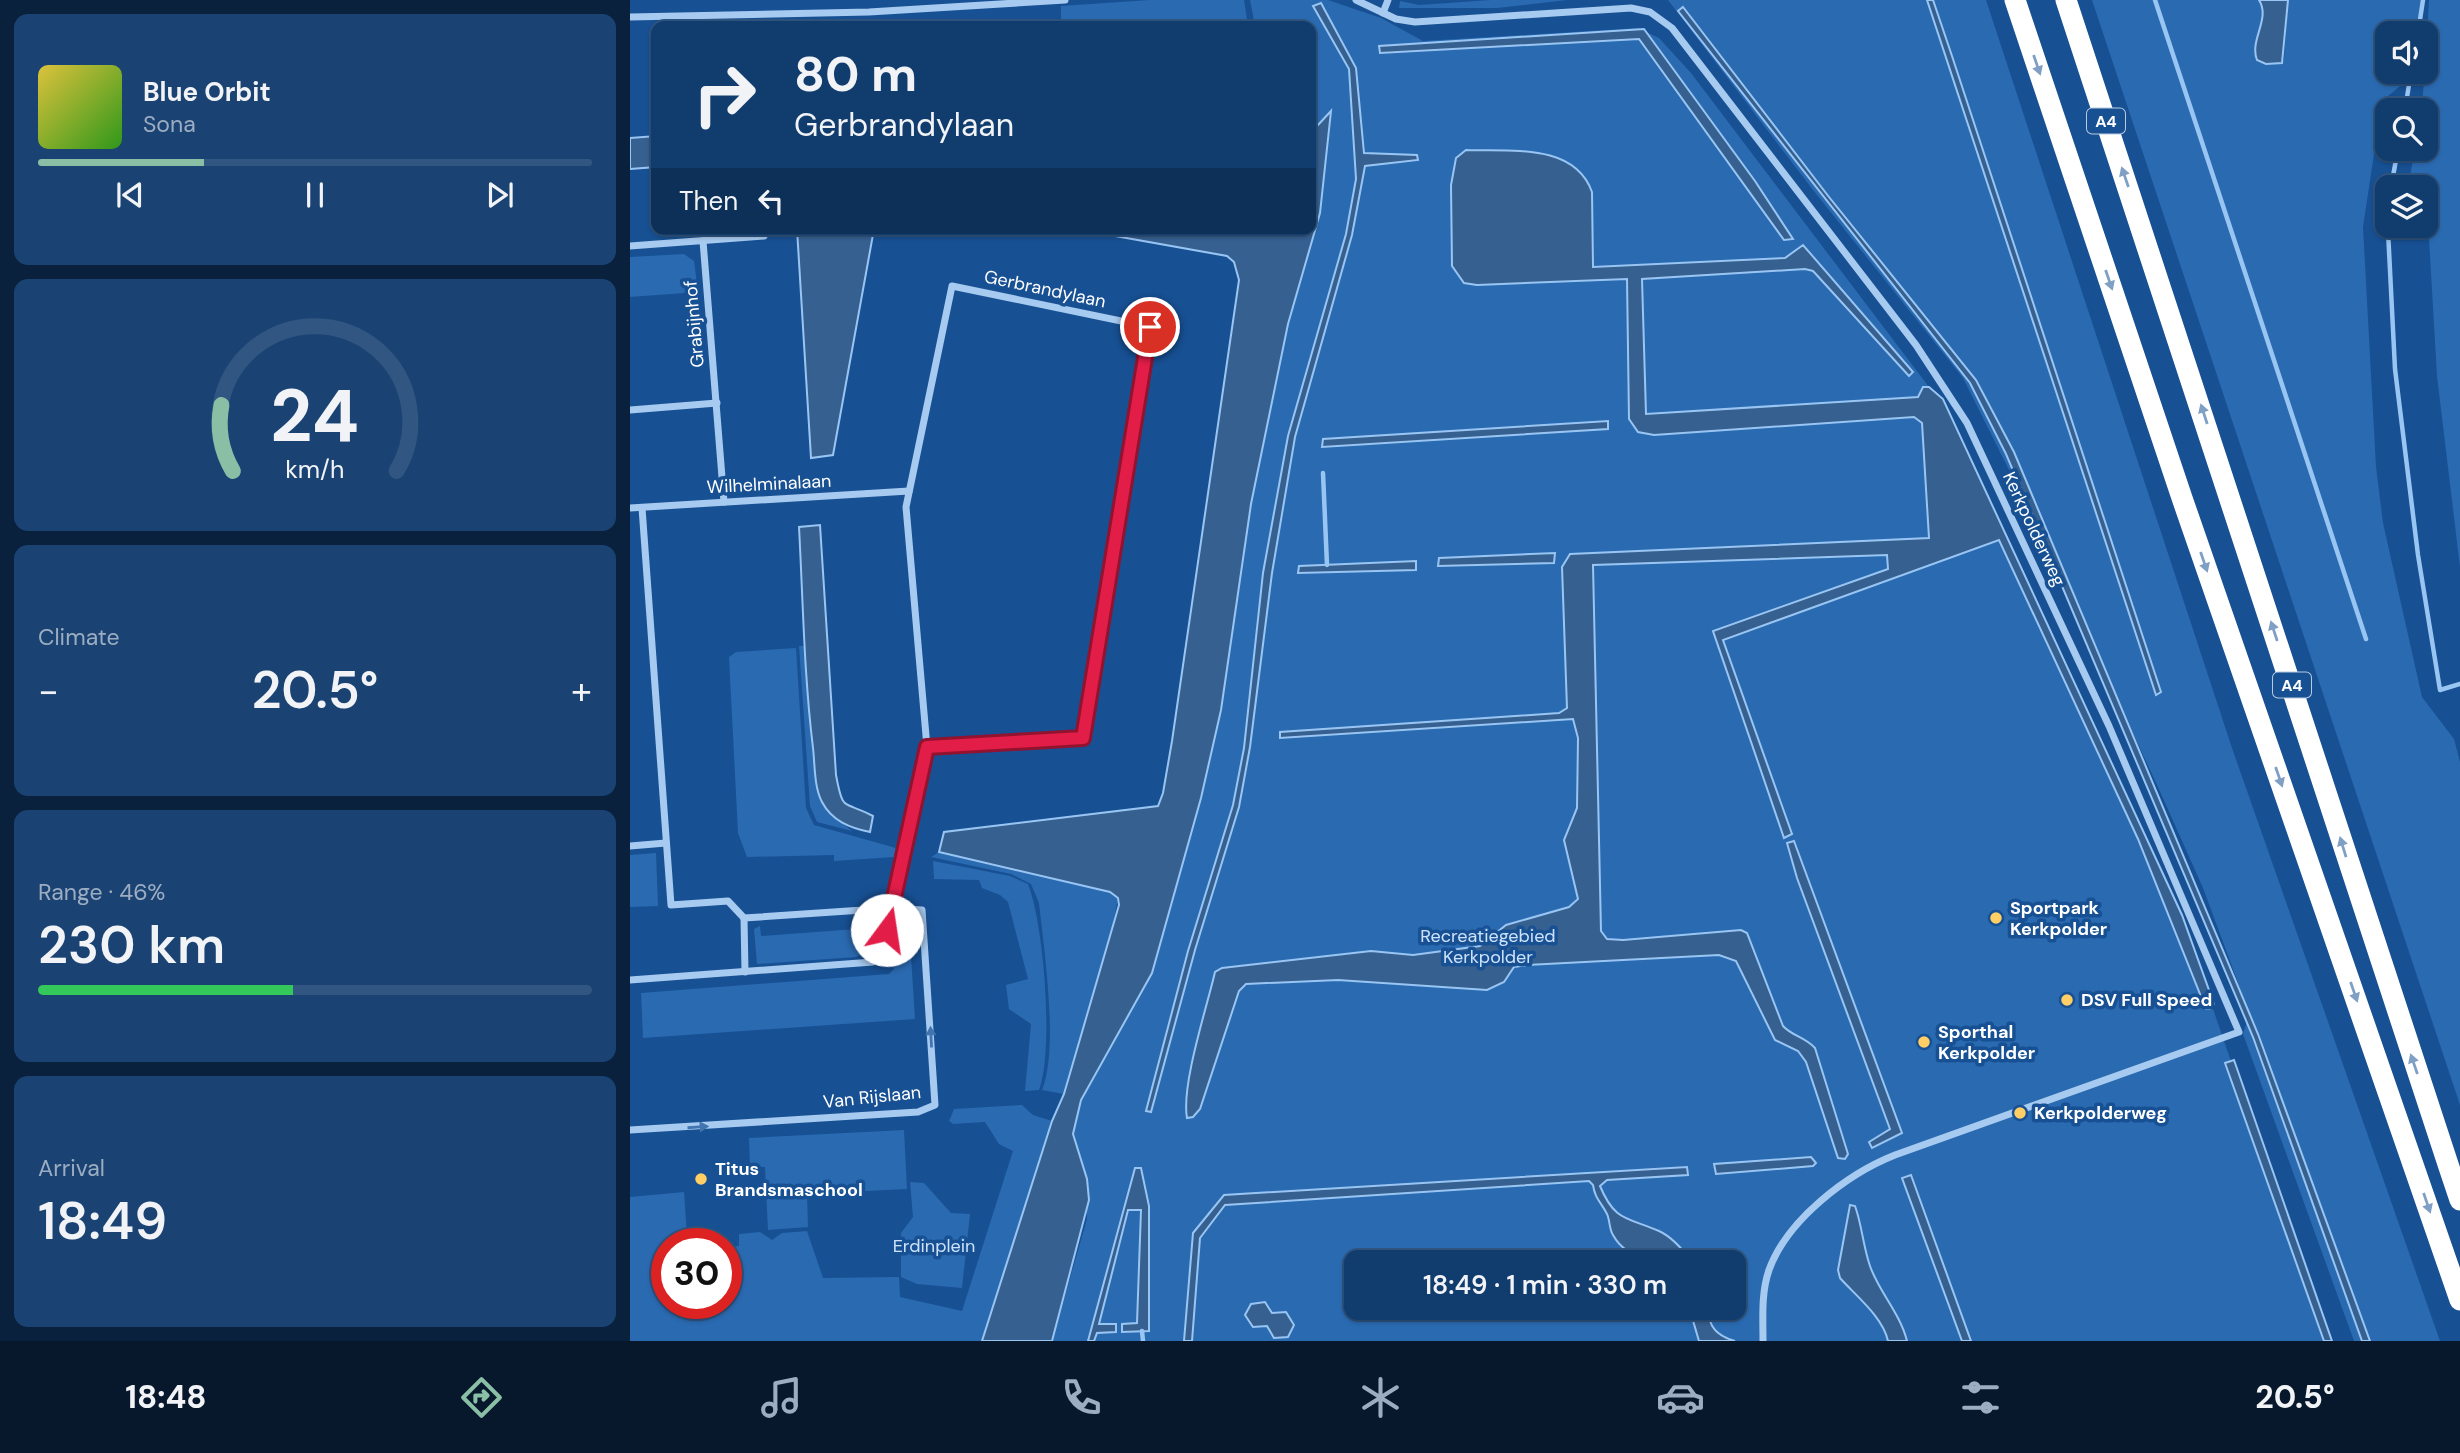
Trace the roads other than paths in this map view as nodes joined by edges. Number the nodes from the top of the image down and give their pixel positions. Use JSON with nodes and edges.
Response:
{"nodes":[{"id":1,"x":1065,"y":0,"type":"edge"},
{"id":2,"x":1356,"y":0,"type":"edge"},
{"id":3,"x":1388,"y":0,"type":"edge"},
{"id":4,"x":2015,"y":0,"type":"edge"},
{"id":5,"x":2066,"y":0,"type":"edge"},
{"id":6,"x":983,"y":3,"type":"edge"},
{"id":7,"x":998,"y":3,"type":"edge"},
{"id":8,"x":1373,"y":4,"type":"edge"},
{"id":9,"x":1383,"y":13,"type":"junction"},
{"id":10,"x":630,"y":17,"type":"edge"},
{"id":11,"x":764,"y":236,"type":"dead end"},
{"id":12,"x":703,"y":241,"type":"junction"},
{"id":13,"x":630,"y":246,"type":"edge"},
{"id":14,"x":717,"y":403,"type":"junction"},
{"id":15,"x":630,"y":410,"type":"edge"},
{"id":16,"x":909,"y":491,"type":"junction"},
{"id":17,"x":723,"y":502,"type":"junction"},
{"id":18,"x":630,"y":508,"type":"edge"},
{"id":19,"x":642,"y":508,"type":"junction"},
{"id":20,"x":927,"y":747,"type":"junction"},
{"id":21,"x":666,"y":843,"type":"junction"},
{"id":22,"x":630,"y":846,"type":"edge"},
{"id":23,"x":893,"y":908,"type":"junction"},
{"id":24,"x":744,"y":918,"type":"junction"},
{"id":25,"x":745,"y":972,"type":"junction"},
{"id":26,"x":630,"y":980,"type":"edge"},
{"id":27,"x":630,"y":1130,"type":"edge"},
{"id":28,"x":2460,"y":1200,"type":"edge"},
{"id":29,"x":2460,"y":1300,"type":"edge"},
{"id":30,"x":1763,"y":1341,"type":"edge"}],
"edges":[{"from":1,"to":7,"type":"street"},
{"from":2,"to":8,"type":"street","name":"Kerkpolderweg"},
{"from":3,"to":9,"type":"street"},
{"from":4,"to":29,"type":"highway","number":"A4","one_way":true},
{"from":28,"to":5,"type":"highway","number":"A4","one_way":true},
{"from":6,"to":7,"type":"street"},
{"from":6,"to":10,"type":"street"},
{"from":8,"to":9,"type":"street","name":"Kerkpolderweg"},
{"from":9,"to":30,"type":"street","name":"Kerkpolderweg"},
{"from":11,"to":12,"type":"street"},
{"from":12,"to":13,"type":"street"},
{"from":12,"to":14,"type":"street","name":"Grabijnhof"},
{"from":14,"to":15,"type":"street"},
{"from":14,"to":17,"type":"street","name":"Grabijnhof"},
{"from":16,"to":17,"type":"street","name":"Wilhelminalaan"},
{"from":16,"to":20,"type":"street","name":"Gerbrandylaan"},
{"from":16,"to":20,"type":"street","name":"Gerbrandylaan"},
{"from":17,"to":19,"type":"street","name":"Wilhelminalaan"},
{"from":18,"to":19,"type":"street","name":"Wilhelminalaan"},
{"from":19,"to":21,"type":"street"},
{"from":20,"to":23,"type":"street"},
{"from":21,"to":22,"type":"street"},
{"from":21,"to":24,"type":"street"},
{"from":23,"to":24,"type":"street"},
{"from":23,"to":25,"type":"street"},
{"from":27,"to":23,"type":"street","name":"Van Rijslaan","one_way":true},
{"from":24,"to":25,"type":"street"},
{"from":25,"to":26,"type":"street"}]}
